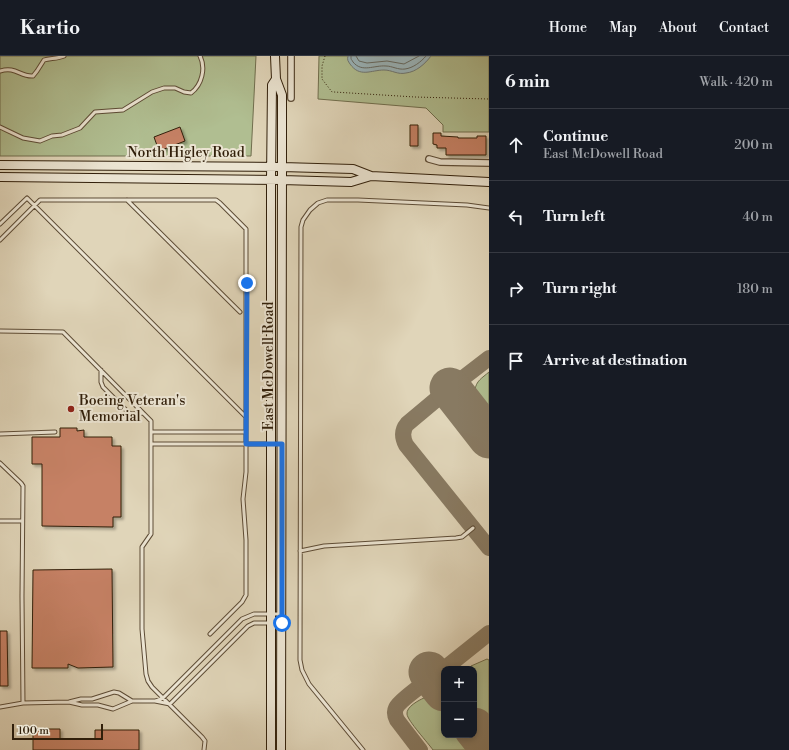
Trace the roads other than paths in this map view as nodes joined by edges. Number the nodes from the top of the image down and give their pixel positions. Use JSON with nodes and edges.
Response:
{"nodes":[{"id":1,"x":64,"y":56,"type":"edge"},
{"id":2,"x":200,"y":56,"type":"edge"},
{"id":3,"x":275,"y":56,"type":"edge"},
{"id":4,"x":291,"y":56,"type":"edge"},
{"id":5,"x":0,"y":71,"type":"edge"},
{"id":6,"x":276,"y":79,"type":"junction"},
{"id":7,"x":291,"y":98,"type":"dead end"},
{"id":8,"x":0,"y":127,"type":"edge"},
{"id":9,"x":429,"y":159,"type":"dead end"},
{"id":10,"x":489,"y":163,"type":"edge"},
{"id":11,"x":0,"y":165,"type":"edge"},
{"id":12,"x":271,"y":167,"type":"junction"},
{"id":13,"x":282,"y":167,"type":"junction"},
{"id":14,"x":371,"y":176,"type":"junction"},
{"id":15,"x":0,"y":178,"type":"edge"},
{"id":16,"x":271,"y":180,"type":"junction"},
{"id":17,"x":282,"y":180,"type":"junction"},
{"id":18,"x":489,"y":182,"type":"edge"},
{"id":19,"x":127,"y":200,"type":"junction"},
{"id":20,"x":35,"y":205,"type":"junction"},
{"id":21,"x":489,"y":208,"type":"edge"},
{"id":22,"x":0,"y":224,"type":"edge"},
{"id":23,"x":0,"y":240,"type":"edge"},
{"id":24,"x":240,"y":312,"type":"dead end"},
{"id":25,"x":0,"y":331,"type":"edge"},
{"id":26,"x":101,"y":370,"type":"junction"},
{"id":27,"x":143,"y":412,"type":"junction"},
{"id":28,"x":246,"y":417,"type":"junction"},
{"id":29,"x":55,"y":432,"type":"dead end"},
{"id":30,"x":152,"y":432,"type":"junction"},
{"id":31,"x":246,"y":432,"type":"junction"},
{"id":32,"x":0,"y":434,"type":"edge"},
{"id":33,"x":151,"y":444,"type":"junction"},
{"id":34,"x":246,"y":444,"type":"junction"},
{"id":35,"x":271,"y":444,"type":"junction"},
{"id":36,"x":282,"y":444,"type":"junction"},
{"id":37,"x":0,"y":462,"type":"edge"},
{"id":38,"x":0,"y":521,"type":"edge"},
{"id":39,"x":22,"y":521,"type":"junction"},
{"id":40,"x":473,"y":528,"type":"dead end"},
{"id":41,"x":300,"y":551,"type":"junction"},
{"id":42,"x":271,"y":614,"type":"junction"},
{"id":43,"x":282,"y":614,"type":"junction"},
{"id":44,"x":271,"y":623,"type":"junction"},
{"id":45,"x":282,"y":623,"type":"junction"},
{"id":46,"x":210,"y":634,"type":"dead end"},
{"id":47,"x":163,"y":698,"type":"junction"},
{"id":48,"x":155,"y":701,"type":"junction"},
{"id":49,"x":69,"y":702,"type":"junction"},
{"id":50,"x":132,"y":702,"type":"junction"},
{"id":51,"x":23,"y":703,"type":"junction"},
{"id":52,"x":170,"y":704,"type":"junction"},
{"id":53,"x":0,"y":707,"type":"edge"},
{"id":54,"x":204,"y":750,"type":"edge"},
{"id":55,"x":271,"y":750,"type":"edge"},
{"id":56,"x":281,"y":750,"type":"edge"},
{"id":57,"x":363,"y":750,"type":"edge"}],
"edges":[{"from":1,"to":5,"type":"lane"},
{"from":2,"to":8,"type":"lane"},
{"from":3,"to":6,"type":"main road","name":"East McDowell Road"},
{"from":4,"to":7,"type":"street"},
{"from":6,"to":12,"type":"main road","name":"East McDowell Road"},
{"from":6,"to":13,"type":"main road","name":"East McDowell Road"},
{"from":9,"to":10,"type":"street"},
{"from":11,"to":12,"type":"main road","name":"North Higley Road"},
{"from":12,"to":13,"type":"main road","name":"North Higley Road"},
{"from":12,"to":16,"type":"main road","name":"East McDowell Road"},
{"from":13,"to":14,"type":"main road","name":"North Higley Road"},
{"from":13,"to":17,"type":"main road","name":"East McDowell Road"},
{"from":14,"to":17,"type":"main road","name":"North Higley Road"},
{"from":14,"to":18,"type":"main road","name":"North Higley Road"},
{"from":15,"to":16,"type":"main road","name":"North Higley Road"},
{"from":16,"to":17,"type":"main road","name":"North Higley Road"},
{"from":16,"to":35,"type":"main road","name":"East McDowell Road"},
{"from":17,"to":36,"type":"main road","name":"East McDowell Road"},
{"from":19,"to":20,"type":"lane"},
{"from":19,"to":24,"type":"lane"},
{"from":19,"to":28,"type":"lane"},
{"from":20,"to":22,"type":"lane"},
{"from":20,"to":23,"type":"lane"},
{"from":20,"to":28,"type":"lane"},
{"from":21,"to":41,"type":"lane"},
{"from":25,"to":26,"type":"lane"},
{"from":26,"to":27,"type":"lane"},
{"from":26,"to":27,"type":"lane"},
{"from":27,"to":30,"type":"lane"},
{"from":28,"to":31,"type":"lane"},
{"from":29,"to":32,"type":"lane"},
{"from":30,"to":31,"type":"lane"},
{"from":30,"to":33,"type":"lane"},
{"from":31,"to":34,"type":"lane"},
{"from":33,"to":34,"type":"lane"},
{"from":33,"to":47,"type":"lane"},
{"from":34,"to":35,"type":"lane"},
{"from":34,"to":46,"type":"lane"},
{"from":35,"to":36,"type":"lane"},
{"from":35,"to":42,"type":"main road","name":"East McDowell Road"},
{"from":36,"to":43,"type":"main road","name":"East McDowell Road"},
{"from":37,"to":39,"type":"lane"},
{"from":38,"to":39,"type":"lane"},
{"from":39,"to":51,"type":"lane"},
{"from":40,"to":41,"type":"lane"},
{"from":41,"to":57,"type":"lane"},
{"from":42,"to":43,"type":"lane"},
{"from":42,"to":44,"type":"main road","name":"East McDowell Road"},
{"from":42,"to":47,"type":"lane"},
{"from":43,"to":45,"type":"main road","name":"East McDowell Road"},
{"from":44,"to":45,"type":"lane"},
{"from":44,"to":52,"type":"lane"},
{"from":44,"to":55,"type":"main road","name":"East McDowell Road"},
{"from":45,"to":56,"type":"main road","name":"East McDowell Road"},
{"from":47,"to":48,"type":"lane"},
{"from":47,"to":52,"type":"lane"},
{"from":48,"to":50,"type":"lane"},
{"from":48,"to":52,"type":"lane"},
{"from":49,"to":50,"type":"lane"},
{"from":49,"to":50,"type":"lane"},
{"from":49,"to":51,"type":"lane"},
{"from":51,"to":53,"type":"lane"},
{"from":52,"to":54,"type":"lane"}]}
